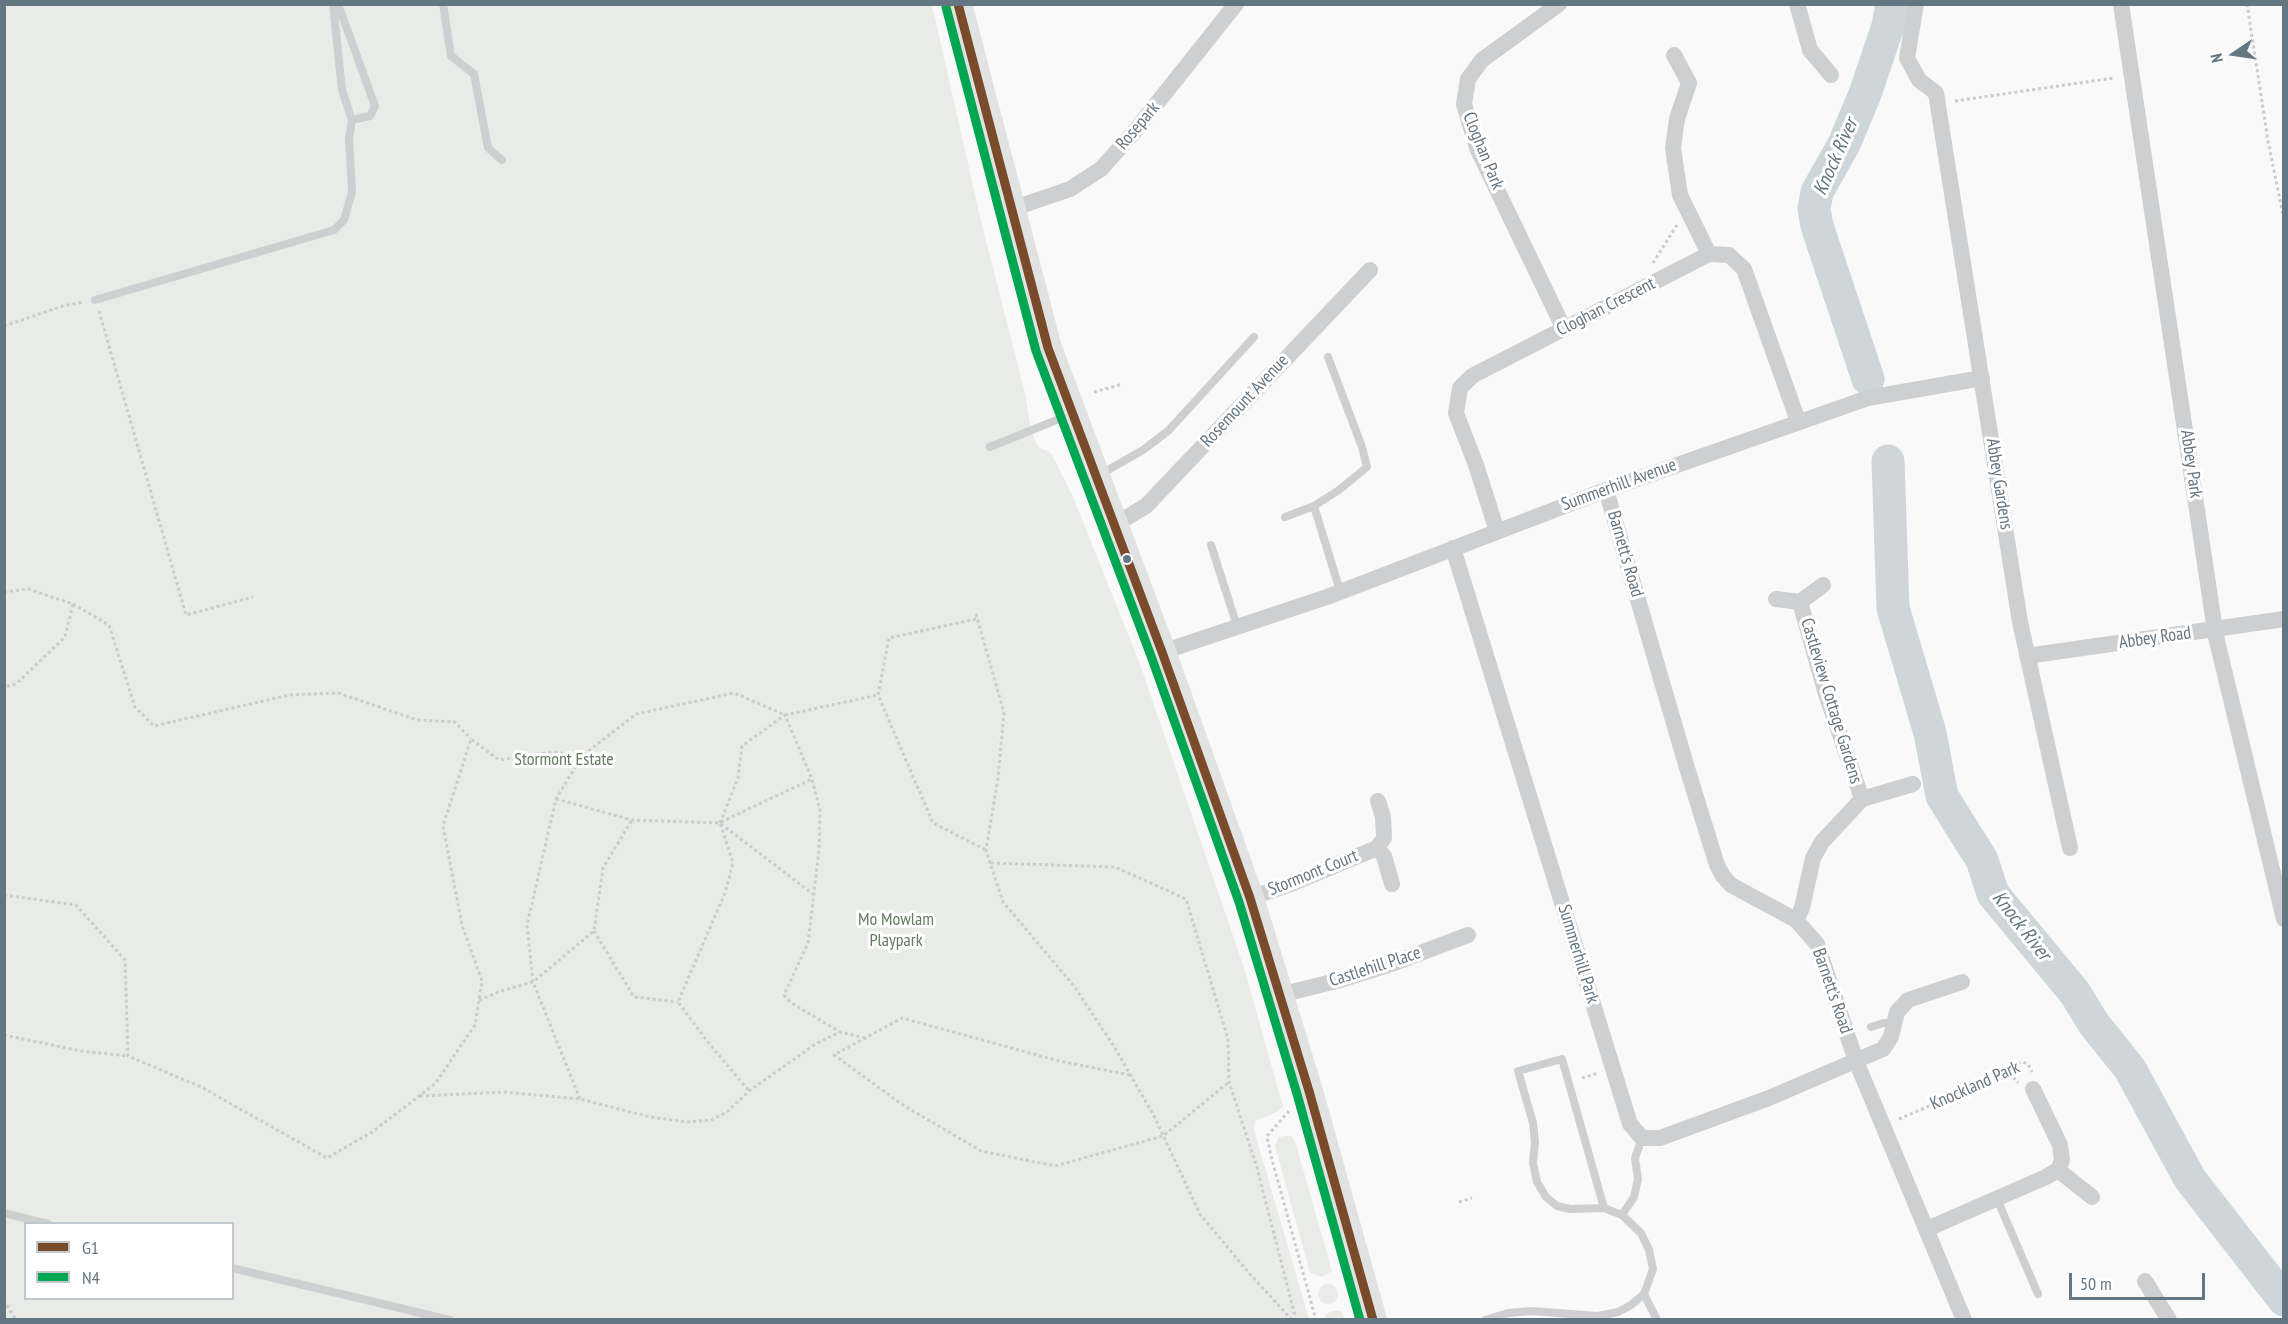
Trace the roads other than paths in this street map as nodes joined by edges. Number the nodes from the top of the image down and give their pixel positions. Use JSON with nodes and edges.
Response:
{"nodes":[{"id":1,"x":333,"y":4,"type":"edge"},
{"id":2,"x":338,"y":4,"type":"edge"},
{"id":3,"x":442,"y":4,"type":"edge"},
{"id":4,"x":958,"y":4,"type":"edge"},
{"id":5,"x":1236,"y":4,"type":"edge"},
{"id":6,"x":1559,"y":4,"type":"edge"},
{"id":7,"x":1797,"y":4,"type":"edge"},
{"id":8,"x":1916,"y":4,"type":"edge"},
{"id":9,"x":2121,"y":4,"type":"edge"},
{"id":10,"x":1674,"y":56,"type":"dead end"},
{"id":11,"x":1830,"y":75,"type":"dead end"},
{"id":12,"x":352,"y":120,"type":"junction"},
{"id":13,"x":502,"y":160,"type":"dead end"},
{"id":14,"x":1012,"y":209,"type":"junction"},
{"id":15,"x":1709,"y":254,"type":"junction"},
{"id":16,"x":1370,"y":270,"type":"dead end"},
{"id":17,"x":95,"y":300,"type":"road end"},
{"id":18,"x":1564,"y":328,"type":"junction"},
{"id":19,"x":1254,"y":338,"type":"dead end"},
{"id":20,"x":1328,"y":357,"type":"dead end"},
{"id":21,"x":1982,"y":378,"type":"junction"},
{"id":22,"x":1072,"y":414,"type":"junction"},
{"id":23,"x":1798,"y":422,"type":"junction"},
{"id":24,"x":990,"y":447,"type":"dead end"},
{"id":25,"x":1096,"y":477,"type":"junction"},
{"id":26,"x":1606,"y":490,"type":"junction"},
{"id":27,"x":1314,"y":506,"type":"junction"},
{"id":28,"x":1285,"y":517,"type":"dead end"},
{"id":29,"x":1114,"y":525,"type":"junction"},
{"id":30,"x":1497,"y":531,"type":"junction"},
{"id":31,"x":1211,"y":545,"type":"dead end"},
{"id":32,"x":1453,"y":548,"type":"junction"},
{"id":33,"x":1823,"y":585,"type":"dead end"},
{"id":34,"x":1340,"y":591,"type":"junction"},
{"id":35,"x":1776,"y":599,"type":"dead end"},
{"id":36,"x":1800,"y":602,"type":"junction"},
{"id":37,"x":2283,"y":619,"type":"edge"},
{"id":38,"x":1237,"y":626,"type":"junction"},
{"id":39,"x":2214,"y":629,"type":"junction"},
{"id":40,"x":1162,"y":652,"type":"junction"},
{"id":41,"x":2027,"y":656,"type":"junction"},
{"id":42,"x":1913,"y":784,"type":"dead end"},
{"id":43,"x":1862,"y":799,"type":"junction"},
{"id":44,"x":1378,"y":801,"type":"dead end"},
{"id":45,"x":1377,"y":848,"type":"junction"},
{"id":46,"x":2070,"y":848,"type":"dead end"},
{"id":47,"x":1392,"y":884,"type":"dead end"},
{"id":48,"x":1250,"y":898,"type":"junction"},
{"id":49,"x":2283,"y":919,"type":"edge"},
{"id":50,"x":1796,"y":920,"type":"junction"},
{"id":51,"x":1468,"y":935,"type":"dead end"},
{"id":52,"x":1962,"y":982,"type":"dead end"},
{"id":53,"x":1280,"y":995,"type":"junction"},
{"id":54,"x":1894,"y":1023,"type":"junction"},
{"id":55,"x":1871,"y":1027,"type":"dead end"},
{"id":56,"x":1856,"y":1061,"type":"junction"},
{"id":57,"x":2033,"y":1089,"type":"road end"},
{"id":58,"x":1642,"y":1138,"type":"junction"},
{"id":59,"x":2058,"y":1170,"type":"junction"},
{"id":60,"x":2092,"y":1197,"type":"dead end"},
{"id":61,"x":1996,"y":1199,"type":"junction"},
{"id":62,"x":1604,"y":1208,"type":"junction"},
{"id":63,"x":4,"y":1213,"type":"edge"},
{"id":64,"x":1622,"y":1215,"type":"junction"},
{"id":65,"x":40,"y":1222,"type":"edge"},
{"id":66,"x":1927,"y":1229,"type":"junction"},
{"id":67,"x":234,"y":1268,"type":"edge"},
{"id":68,"x":2145,"y":1281,"type":"dead end"},
{"id":69,"x":1644,"y":1294,"type":"junction"},
{"id":70,"x":2038,"y":1294,"type":"dead end"},
{"id":71,"x":450,"y":1320,"type":"edge"},
{"id":72,"x":1373,"y":1320,"type":"edge"},
{"id":73,"x":1485,"y":1320,"type":"edge"},
{"id":74,"x":1657,"y":1320,"type":"edge"},
{"id":75,"x":1964,"y":1320,"type":"edge"},
{"id":76,"x":2169,"y":1320,"type":"edge"}],
"edges":[{"from":1,"to":12,"type":"lane"},
{"from":2,"to":12,"type":"lane"},
{"from":3,"to":13,"type":"lane"},
{"from":4,"to":14,"type":"highway"},
{"from":5,"to":14,"type":"street","name":"Rosepark"},
{"from":6,"to":18,"type":"street","name":"Cloghan Park"},
{"from":7,"to":11,"type":"street"},
{"from":8,"to":21,"type":"street","name":"Abbey Gardens"},
{"from":9,"to":39,"type":"street","name":"Abbey Park"},
{"from":10,"to":15,"type":"street"},
{"from":12,"to":17,"type":"lane"},
{"from":14,"to":22,"type":"highway"},
{"from":15,"to":18,"type":"street","name":"Cloghan Crescent"},
{"from":15,"to":23,"type":"street"},
{"from":16,"to":29,"type":"street","name":"Rosemount Avenue"},
{"from":18,"to":30,"type":"street","name":"Cloghan Crescent"},
{"from":19,"to":25,"type":"lane"},
{"from":20,"to":27,"type":"lane"},
{"from":21,"to":23,"type":"street","name":"Summerhill Avenue"},
{"from":21,"to":41,"type":"street","name":"Abbey Gardens"},
{"from":22,"to":24,"type":"lane"},
{"from":22,"to":25,"type":"highway"},
{"from":23,"to":26,"type":"street","name":"Summerhill Avenue"},
{"from":25,"to":29,"type":"highway"},
{"from":26,"to":30,"type":"street","name":"Summerhill Avenue"},
{"from":26,"to":50,"type":"street","name":"Barnett's Road"},
{"from":27,"to":28,"type":"lane"},
{"from":27,"to":34,"type":"lane"},
{"from":29,"to":40,"type":"highway"},
{"from":30,"to":32,"type":"street","name":"Summerhill Avenue"},
{"from":31,"to":38,"type":"lane"},
{"from":32,"to":34,"type":"street","name":"Summerhill Avenue"},
{"from":32,"to":58,"type":"street","name":"Summerhill Park"},
{"from":33,"to":36,"type":"street","name":"Castleview Cottage Gardens"},
{"from":34,"to":38,"type":"street","name":"Summerhill Avenue"},
{"from":35,"to":36,"type":"street","name":"Castleview Cottage Gardens"},
{"from":36,"to":43,"type":"street","name":"Castleview Cottage Gardens"},
{"from":37,"to":39,"type":"street","name":"Abbey Road"},
{"from":38,"to":40,"type":"street","name":"Summerhill Avenue"},
{"from":39,"to":41,"type":"street","name":"Abbey Road"},
{"from":39,"to":49,"type":"street","name":"Abbey Park"},
{"from":40,"to":48,"type":"highway"},
{"from":41,"to":46,"type":"street","name":"Abbey Gardens"},
{"from":42,"to":43,"type":"street","name":"Castleview Cottage Gardens"},
{"from":43,"to":50,"type":"street","name":"Castleview Cottage Gardens"},
{"from":44,"to":45,"type":"street","name":"Stormont Court"},
{"from":45,"to":47,"type":"street","name":"Stormont Court"},
{"from":45,"to":48,"type":"street","name":"Stormont Court"},
{"from":48,"to":53,"type":"highway"},
{"from":50,"to":56,"type":"street","name":"Barnett's Road"},
{"from":51,"to":53,"type":"street","name":"Castlehill Place"},
{"from":52,"to":54,"type":"street"},
{"from":53,"to":72,"type":"highway"},
{"from":54,"to":55,"type":"lane"},
{"from":54,"to":56,"type":"street"},
{"from":56,"to":58,"type":"street"},
{"from":56,"to":66,"type":"street","name":"Barnett's Road"},
{"from":57,"to":59,"type":"street","name":"Knockland Park"},
{"from":58,"to":64,"type":"lane"},
{"from":59,"to":60,"type":"street"},
{"from":59,"to":61,"type":"street"},
{"from":61,"to":66,"type":"street"},
{"from":61,"to":70,"type":"lane"},
{"from":62,"to":62,"type":"lane"},
{"from":62,"to":64,"type":"lane"},
{"from":63,"to":65,"type":"lane"},
{"from":64,"to":69,"type":"lane"},
{"from":66,"to":75,"type":"street","name":"Barnett's Road"},
{"from":67,"to":71,"type":"lane"},
{"from":68,"to":76,"type":"street"},
{"from":69,"to":73,"type":"lane"},
{"from":69,"to":74,"type":"lane"}]}
